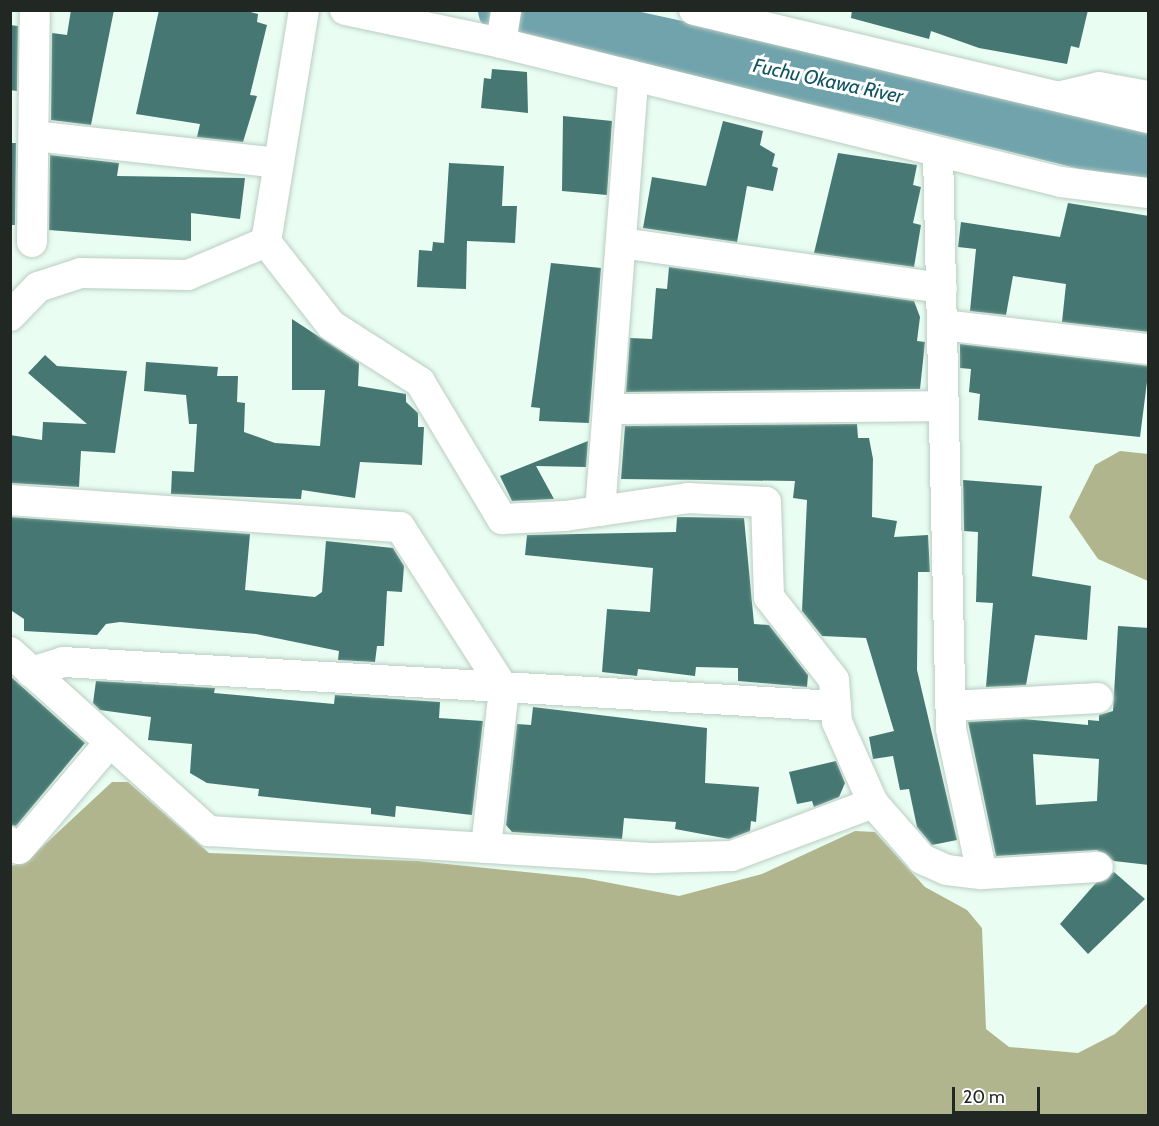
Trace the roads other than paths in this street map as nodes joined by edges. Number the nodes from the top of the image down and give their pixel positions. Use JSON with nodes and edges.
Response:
{"nodes":[{"id":1,"x":35,"y":10,"type":"edge"},
{"id":2,"x":304,"y":10,"type":"edge"},
{"id":3,"x":345,"y":10,"type":"edge"},
{"id":4,"x":506,"y":10,"type":"edge"},
{"id":5,"x":694,"y":10,"type":"edge"},
{"id":6,"x":501,"y":43,"type":"junction"},
{"id":7,"x":633,"y":78,"type":"junction"},
{"id":8,"x":1149,"y":96,"type":"edge"},
{"id":9,"x":1055,"y":98,"type":"junction"},
{"id":10,"x":1149,"y":118,"type":"edge"},
{"id":11,"x":34,"y":136,"type":"junction"},
{"id":12,"x":938,"y":153,"type":"junction"},
{"id":13,"x":279,"y":163,"type":"junction"},
{"id":14,"x":1149,"y":193,"type":"edge"},
{"id":15,"x":32,"y":242,"type":"dead end"},
{"id":16,"x":266,"y":242,"type":"junction"},
{"id":17,"x":621,"y":243,"type":"junction"},
{"id":18,"x":942,"y":288,"type":"junction"},
{"id":19,"x":10,"y":316,"type":"edge"},
{"id":20,"x":943,"y":325,"type":"junction"},
{"id":21,"x":1149,"y":349,"type":"edge"},
{"id":22,"x":944,"y":406,"type":"junction"},
{"id":23,"x":608,"y":409,"type":"junction"},
{"id":24,"x":10,"y":500,"type":"edge"},
{"id":25,"x":600,"y":511,"type":"junction"},
{"id":26,"x":21,"y":662,"type":"edge"},
{"id":27,"x":504,"y":689,"type":"junction"},
{"id":28,"x":1098,"y":698,"type":"dead end"},
{"id":29,"x":836,"y":706,"type":"junction"},
{"id":30,"x":951,"y":706,"type":"junction"},
{"id":31,"x":110,"y":742,"type":"junction"},
{"id":32,"x":873,"y":803,"type":"junction"},
{"id":33,"x":10,"y":842,"type":"edge"},
{"id":34,"x":486,"y":848,"type":"junction"},
{"id":35,"x":1098,"y":867,"type":"dead end"},
{"id":36,"x":982,"y":874,"type":"junction"}],
"edges":[{"from":1,"to":11,"type":"street"},
{"from":2,"to":13,"type":"street"},
{"from":3,"to":6,"type":"street"},
{"from":4,"to":6,"type":"street"},
{"from":5,"to":9,"type":"street"},
{"from":6,"to":7,"type":"street"},
{"from":7,"to":12,"type":"street"},
{"from":7,"to":17,"type":"street"},
{"from":8,"to":9,"type":"street"},
{"from":9,"to":10,"type":"street"},
{"from":11,"to":13,"type":"street"},
{"from":11,"to":15,"type":"street"},
{"from":12,"to":14,"type":"street"},
{"from":12,"to":18,"type":"street"},
{"from":13,"to":16,"type":"street"},
{"from":16,"to":19,"type":"street"},
{"from":16,"to":25,"type":"street"},
{"from":17,"to":18,"type":"street"},
{"from":17,"to":23,"type":"street"},
{"from":18,"to":20,"type":"street"},
{"from":20,"to":21,"type":"street"},
{"from":20,"to":22,"type":"street"},
{"from":22,"to":23,"type":"street"},
{"from":22,"to":30,"type":"street"},
{"from":23,"to":25,"type":"street"},
{"from":24,"to":27,"type":"street"},
{"from":25,"to":29,"type":"street"},
{"from":26,"to":27,"type":"street"},
{"from":26,"to":31,"type":"street"},
{"from":27,"to":29,"type":"street"},
{"from":27,"to":34,"type":"street"},
{"from":28,"to":30,"type":"street"},
{"from":29,"to":32,"type":"street"},
{"from":30,"to":36,"type":"street"},
{"from":31,"to":33,"type":"street"},
{"from":31,"to":34,"type":"street"},
{"from":32,"to":34,"type":"street"},
{"from":32,"to":36,"type":"street"},
{"from":35,"to":36,"type":"street"}]}
